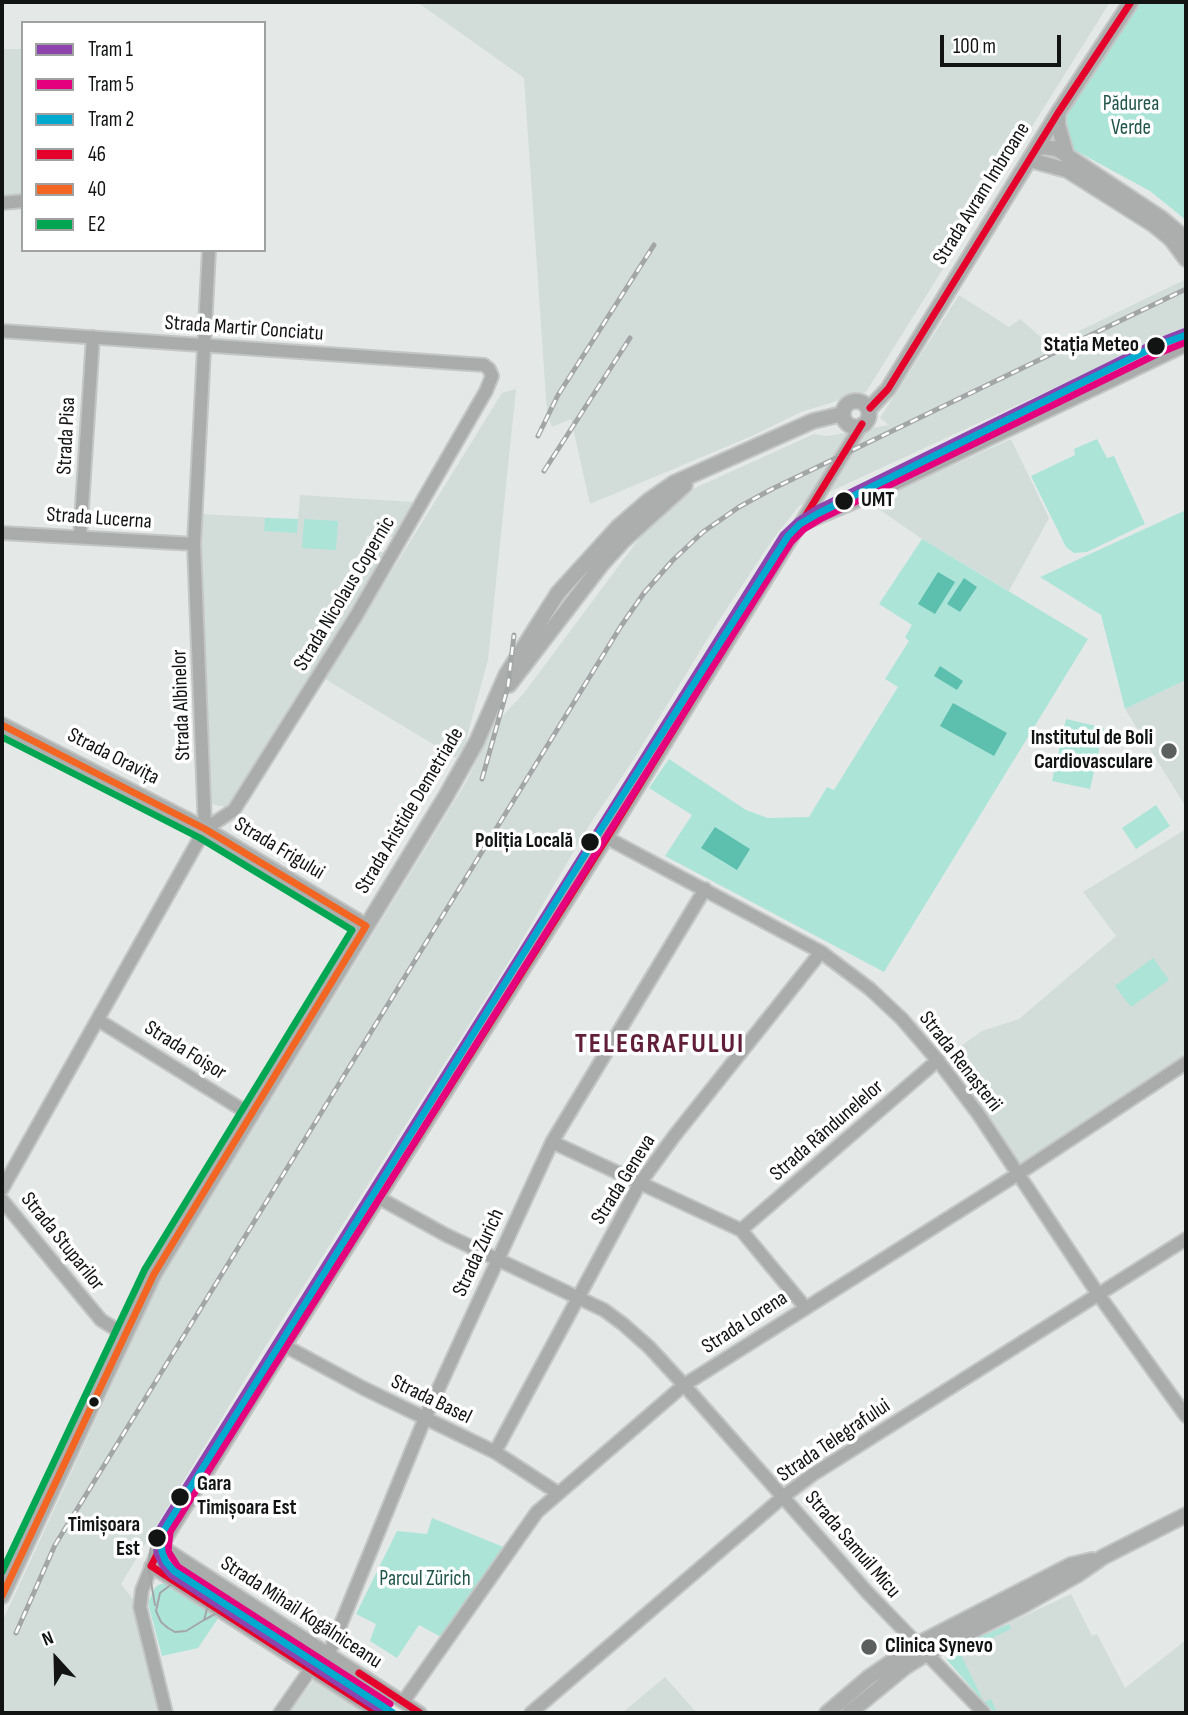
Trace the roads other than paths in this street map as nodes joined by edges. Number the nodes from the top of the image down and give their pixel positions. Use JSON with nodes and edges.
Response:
{"nodes":[{"id":1,"x":1130,"y":2,"type":"edge"},
{"id":2,"x":1058,"y":113,"type":"junction"},
{"id":3,"x":1032,"y":155,"type":"junction"},
{"id":4,"x":1067,"y":156,"type":"junction"},
{"id":5,"x":21,"y":201,"type":"edge"},
{"id":6,"x":2,"y":203,"type":"edge"},
{"id":7,"x":1186,"y":239,"type":"edge"},
{"id":8,"x":209,"y":252,"type":"edge"},
{"id":9,"x":1186,"y":259,"type":"edge"},
{"id":10,"x":2,"y":331,"type":"edge"},
{"id":11,"x":93,"y":337,"type":"junction"},
{"id":12,"x":1186,"y":345,"type":"edge"},
{"id":13,"x":203,"y":346,"type":"junction"},
{"id":14,"x":484,"y":365,"type":"joint"},
{"id":15,"x":870,"y":408,"type":"junction"},
{"id":16,"x":851,"y":421,"type":"junction"},
{"id":17,"x":802,"y":524,"type":"junction"},
{"id":18,"x":2,"y":533,"type":"edge"},
{"id":19,"x":80,"y":537,"type":"junction"},
{"id":20,"x":194,"y":544,"type":"junction"},
{"id":21,"x":2,"y":725,"type":"edge"},
{"id":22,"x":205,"y":829,"type":"junction"},
{"id":23,"x":607,"y":838,"type":"junction"},
{"id":24,"x":705,"y":889,"type":"junction"},
{"id":25,"x":366,"y":926,"type":"junction"},
{"id":26,"x":821,"y":952,"type":"junction"},
{"id":27,"x":98,"y":1020,"type":"junction"},
{"id":28,"x":938,"y":1060,"type":"junction"},
{"id":29,"x":1186,"y":1063,"type":"edge"},
{"id":30,"x":251,"y":1115,"type":"junction"},
{"id":31,"x":552,"y":1142,"type":"junction"},
{"id":32,"x":1018,"y":1174,"type":"junction"},
{"id":33,"x":640,"y":1183,"type":"junction"},
{"id":34,"x":2,"y":1189,"type":"edge"},
{"id":35,"x":379,"y":1198,"type":"junction"},
{"id":36,"x":2,"y":1200,"type":"edge"},
{"id":37,"x":741,"y":1230,"type":"junction"},
{"id":38,"x":1186,"y":1238,"type":"edge"},
{"id":39,"x":496,"y":1260,"type":"junction"},
{"id":40,"x":1098,"y":1294,"type":"junction"},
{"id":41,"x":580,"y":1297,"type":"junction"},
{"id":42,"x":805,"y":1307,"type":"junction"},
{"id":43,"x":125,"y":1335,"type":"junction"},
{"id":44,"x":285,"y":1346,"type":"junction"},
{"id":45,"x":684,"y":1385,"type":"junction"},
{"id":46,"x":1186,"y":1416,"type":"edge"},
{"id":47,"x":425,"y":1418,"type":"junction"},
{"id":48,"x":495,"y":1451,"type":"junction"},
{"id":49,"x":558,"y":1493,"type":"junction"},
{"id":50,"x":784,"y":1496,"type":"junction"},
{"id":51,"x":1186,"y":1515,"type":"edge"},
{"id":52,"x":161,"y":1546,"type":"junction"},
{"id":53,"x":151,"y":1566,"type":"junction"},
{"id":54,"x":2,"y":1596,"type":"edge"},
{"id":55,"x":921,"y":1649,"type":"junction"},
{"id":56,"x":329,"y":1653,"type":"junction"},
{"id":57,"x":310,"y":1670,"type":"junction"},
{"id":58,"x":403,"y":1702,"type":"junction"},
{"id":59,"x":166,"y":1713,"type":"edge"},
{"id":60,"x":280,"y":1713,"type":"edge"},
{"id":61,"x":378,"y":1713,"type":"edge"},
{"id":62,"x":420,"y":1713,"type":"edge"},
{"id":63,"x":531,"y":1713,"type":"edge"},
{"id":64,"x":827,"y":1713,"type":"edge"},
{"id":65,"x":849,"y":1713,"type":"edge"},
{"id":66,"x":984,"y":1713,"type":"edge"}],
"edges":[{"from":1,"to":2,"type":"main road","name":"Strada Avram Imbroane"},
{"from":2,"to":3,"type":"main road","name":"Strada Avram Imbroane"},
{"from":2,"to":4,"type":"main road"},
{"from":3,"to":4,"type":"main road"},
{"from":3,"to":9,"type":"main road"},
{"from":3,"to":15,"type":"main road","name":"Strada Avram Imbroane"},
{"from":4,"to":7,"type":"main road"},
{"from":5,"to":6,"type":"street"},
{"from":8,"to":13,"type":"street","name":"Strada Albinelor"},
{"from":10,"to":11,"type":"street","name":"Strada Martir Conciatu"},
{"from":11,"to":13,"type":"street","name":"Strada Martir Conciatu"},
{"from":11,"to":19,"type":"street","name":"Strada Pisa"},
{"from":12,"to":17,"type":"street"},
{"from":13,"to":14,"type":"street","name":"Strada Martir Conciatu"},
{"from":13,"to":20,"type":"street","name":"Strada Albinelor"},
{"from":14,"to":22,"type":"street","name":"Strada Nicolaus Copernic"},
{"from":15,"to":16,"type":"main road","name":"Strada Avram Imbroane"},
{"from":15,"to":16,"type":"main road","name":"Strada Aristide Demetriade"},
{"from":16,"to":17,"type":"street"},
{"from":16,"to":25,"type":"main road","name":"Strada Aristide Demetriade"},
{"from":17,"to":23,"type":"street"},
{"from":18,"to":19,"type":"street","name":"Strada Lucerna"},
{"from":19,"to":20,"type":"street","name":"Strada Lucerna"},
{"from":20,"to":22,"type":"street","name":"Strada Albinelor"},
{"from":21,"to":22,"type":"main road","name":"Strada Oravița"},
{"from":22,"to":25,"type":"main road","name":"Strada Frigului"},
{"from":22,"to":27,"type":"street"},
{"from":23,"to":24,"type":"street","name":"Strada Renașterii"},
{"from":23,"to":35,"type":"street"},
{"from":24,"to":26,"type":"street","name":"Strada Renașterii"},
{"from":24,"to":31,"type":"street","name":"Strada Zurich"},
{"from":25,"to":30,"type":"main road","name":"Strada Aristide Demetriade"},
{"from":26,"to":28,"type":"street","name":"Strada Renașterii"},
{"from":26,"to":33,"type":"street","name":"Strada Geneva"},
{"from":27,"to":30,"type":"street","name":"Strada Foișor"},
{"from":27,"to":34,"type":"street"},
{"from":28,"to":32,"type":"street","name":"Strada Renașterii"},
{"from":28,"to":37,"type":"street","name":"Strada Rândunelelor"},
{"from":29,"to":32,"type":"street","name":"Strada Lorena"},
{"from":30,"to":43,"type":"main road","name":"Strada Aristide Demetriade"},
{"from":31,"to":33,"type":"street"},
{"from":31,"to":39,"type":"street","name":"Strada Zurich"},
{"from":32,"to":40,"type":"street","name":"Strada Renașterii"},
{"from":32,"to":42,"type":"street","name":"Strada Lorena"},
{"from":33,"to":37,"type":"street"},
{"from":33,"to":41,"type":"street","name":"Strada Geneva"},
{"from":35,"to":39,"type":"street","name":"Strada Samuil Micu"},
{"from":35,"to":44,"type":"street"},
{"from":36,"to":43,"type":"street","name":"Strada Stuparilor"},
{"from":37,"to":42,"type":"street"},
{"from":38,"to":40,"type":"street","name":"Strada Telegrafului"},
{"from":39,"to":41,"type":"street","name":"Strada Samuil Micu"},
{"from":39,"to":47,"type":"street","name":"Strada Zurich"},
{"from":40,"to":46,"type":"street","name":"Strada Renașterii"},
{"from":40,"to":50,"type":"street","name":"Strada Telegrafului"},
{"from":41,"to":45,"type":"street","name":"Strada Samuil Micu"},
{"from":41,"to":48,"type":"street","name":"Strada Geneva"},
{"from":42,"to":45,"type":"street","name":"Strada Lorena"},
{"from":43,"to":54,"type":"main road","name":"Strada Aristide Demetriade"},
{"from":44,"to":47,"type":"street","name":"Strada Basel"},
{"from":44,"to":52,"type":"street"},
{"from":45,"to":49,"type":"street","name":"Strada Lorena"},
{"from":45,"to":50,"type":"street","name":"Strada Samuil Micu"},
{"from":47,"to":48,"type":"street","name":"Strada Basel"},
{"from":47,"to":56,"type":"street","name":"Strada Zurich"},
{"from":48,"to":49,"type":"street","name":"Strada Basel"},
{"from":49,"to":58,"type":"street","name":"Strada Lorena"},
{"from":50,"to":55,"type":"street","name":"Strada Samuil Micu"},
{"from":50,"to":63,"type":"street","name":"Strada Telegrafului"},
{"from":51,"to":55,"type":"main road"},
{"from":52,"to":53,"type":"street"},
{"from":52,"to":56,"type":"street","name":"Strada Mihail Kogălniceanu"},
{"from":53,"to":57,"type":"street","name":"Strada Mihail Kogălniceanu"},
{"from":53,"to":59,"type":"street"},
{"from":55,"to":64,"type":"main road"},
{"from":55,"to":65,"type":"main road"},
{"from":55,"to":66,"type":"street","name":"Strada Samuil Micu"},
{"from":56,"to":57,"type":"street"},
{"from":56,"to":58,"type":"street","name":"Strada Mihail Kogălniceanu"},
{"from":57,"to":60,"type":"street"},
{"from":57,"to":61,"type":"street","name":"Strada Mihail Kogălniceanu"},
{"from":58,"to":62,"type":"street","name":"Strada Mihail Kogălniceanu"}]}
